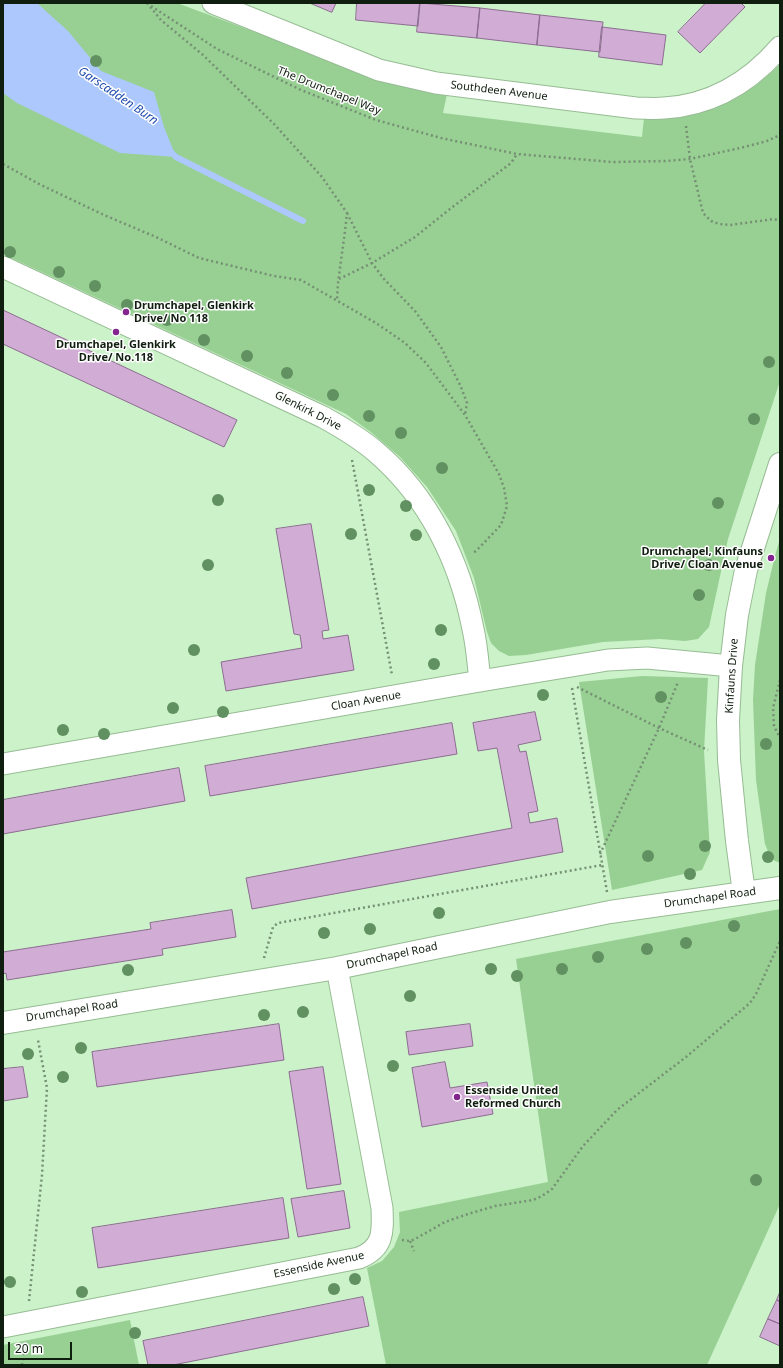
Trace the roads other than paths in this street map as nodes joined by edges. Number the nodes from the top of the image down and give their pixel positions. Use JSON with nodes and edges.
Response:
{"nodes":[{"id":1,"x":213,"y":3,"type":"edge"},
{"id":2,"x":780,"y":48,"type":"edge"},
{"id":3,"x":3,"y":267,"type":"edge"},
{"id":4,"x":780,"y":464,"type":"edge"},
{"id":5,"x":731,"y":666,"type":"junction"},
{"id":6,"x":480,"y":681,"type":"junction"},
{"id":7,"x":3,"y":764,"type":"edge"},
{"id":8,"x":780,"y":888,"type":"edge"},
{"id":9,"x":744,"y":893,"type":"junction"},
{"id":10,"x":337,"y":968,"type":"junction"},
{"id":11,"x":3,"y":1022,"type":"edge"},
{"id":12,"x":3,"y":1327,"type":"edge"}],
"edges":[{"from":1,"to":2,"type":"street","name":"Southdeen Avenue"},
{"from":3,"to":6,"type":"street","name":"Glenkirk Drive"},
{"from":4,"to":5,"type":"street","name":"Kinfauns Drive"},
{"from":5,"to":6,"type":"street","name":"Cloan Avenue"},
{"from":5,"to":9,"type":"street","name":"Kinfauns Drive"},
{"from":6,"to":7,"type":"street","name":"Cloan Avenue"},
{"from":8,"to":9,"type":"street","name":"Drumchapel Road"},
{"from":9,"to":10,"type":"street","name":"Drumchapel Road"},
{"from":10,"to":11,"type":"street","name":"Drumchapel Road"},
{"from":10,"to":12,"type":"street","name":"Essenside Avenue"}]}
